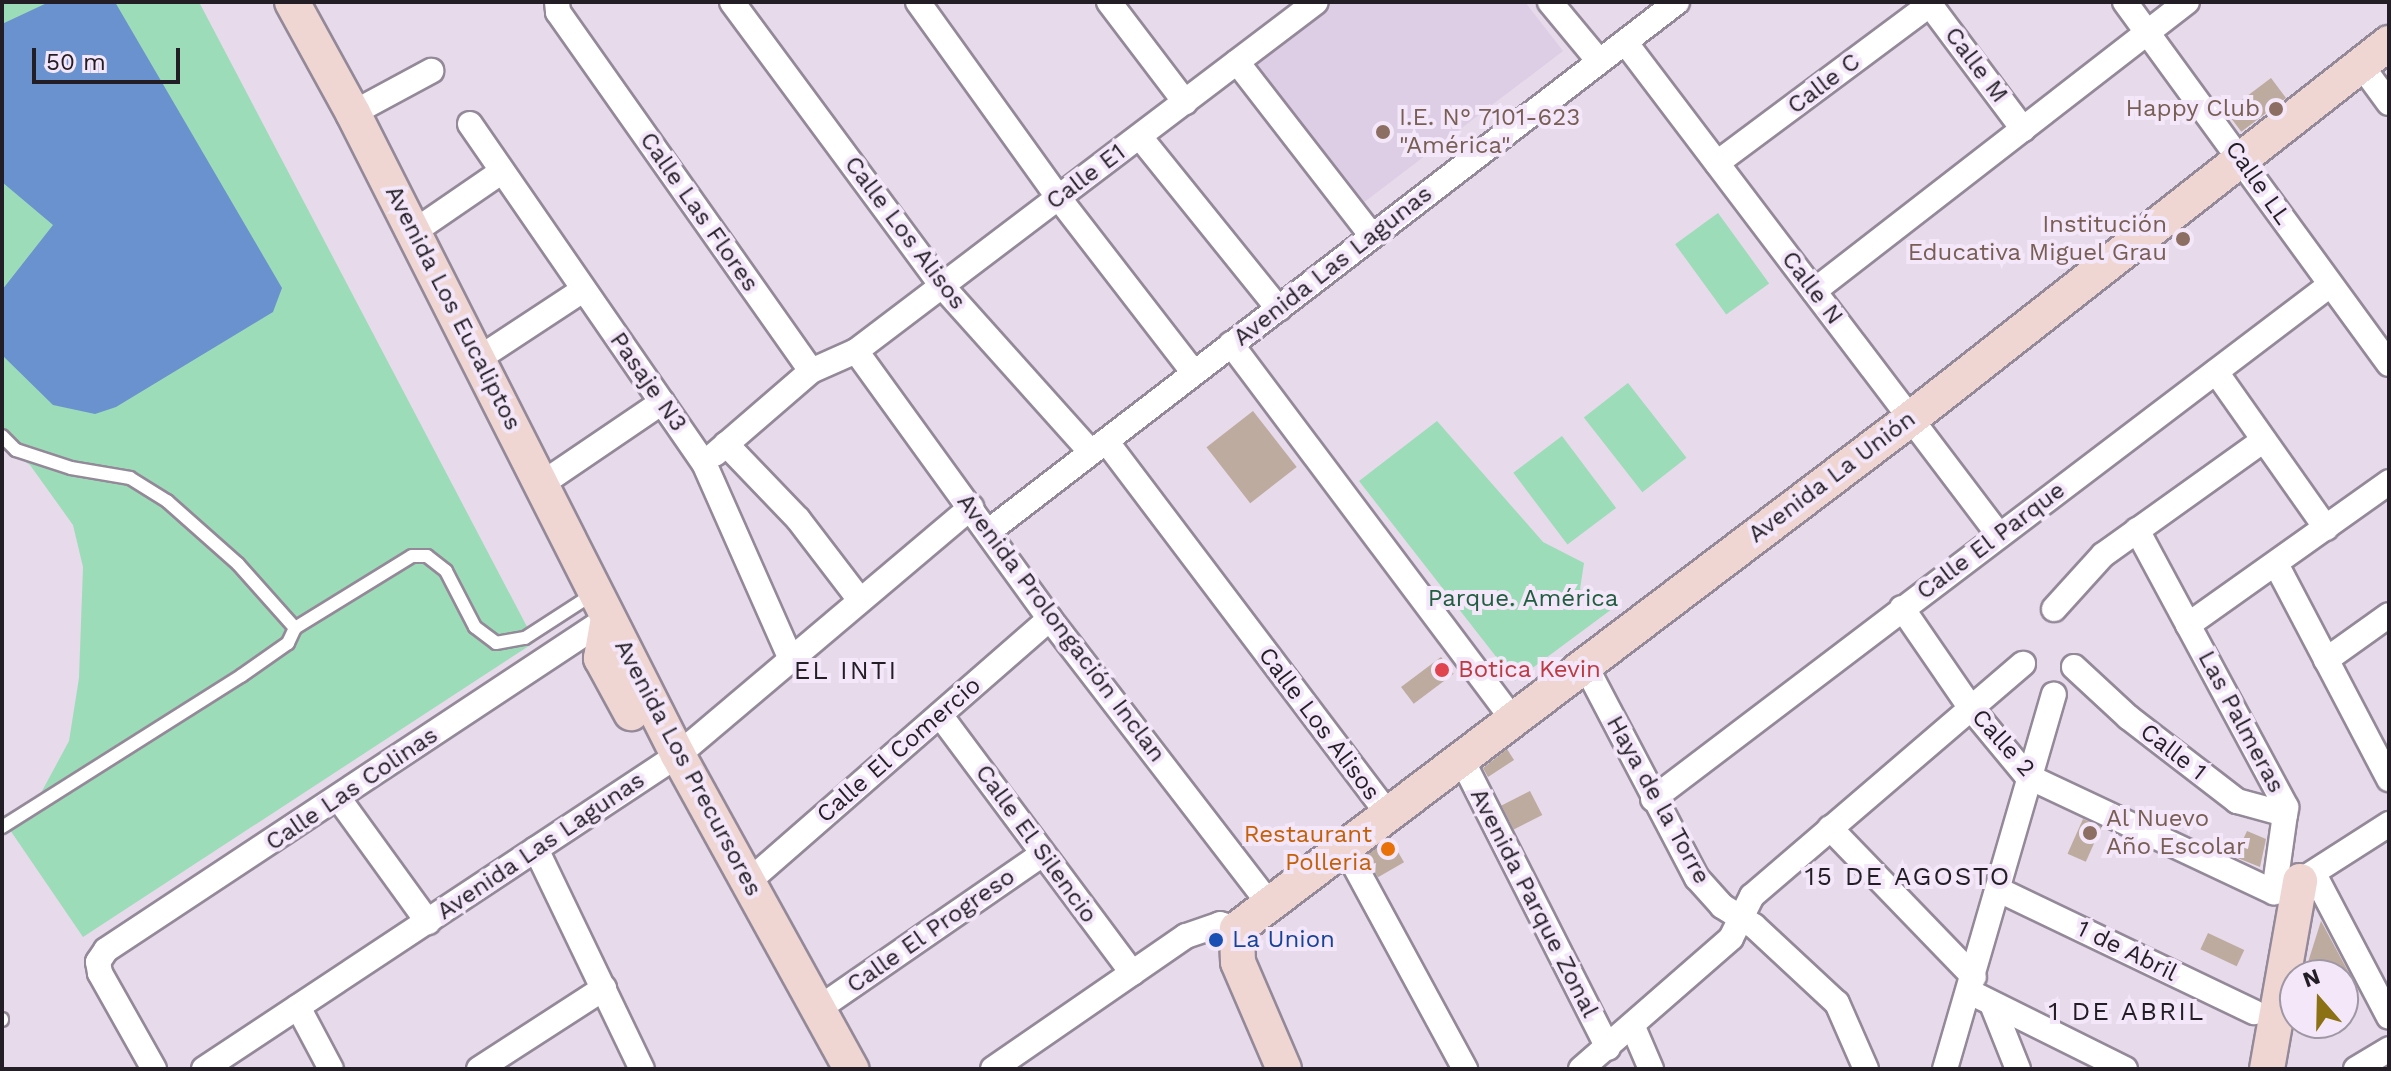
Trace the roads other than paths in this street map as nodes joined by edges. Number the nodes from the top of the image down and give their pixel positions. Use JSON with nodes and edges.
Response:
{"nodes":[{"id":1,"x":292,"y":2,"type":"edge"},
{"id":2,"x":732,"y":2,"type":"edge"},
{"id":3,"x":918,"y":2,"type":"edge"},
{"id":4,"x":1109,"y":2,"type":"edge"},
{"id":5,"x":1316,"y":2,"type":"edge"},
{"id":6,"x":1550,"y":2,"type":"edge"},
{"id":7,"x":1677,"y":2,"type":"edge"},
{"id":8,"x":2125,"y":2,"type":"edge"},
{"id":9,"x":2187,"y":2,"type":"edge"},
{"id":10,"x":1929,"y":3,"type":"edge"},
{"id":11,"x":557,"y":7,"type":"edge"},
{"id":12,"x":2148,"y":32,"type":"junction"},
{"id":13,"x":1625,"y":42,"type":"junction"},
{"id":14,"x":2389,"y":43,"type":"edge"},
{"id":15,"x":1599,"y":61,"type":"junction"},
{"id":16,"x":1237,"y":62,"type":"junction"},
{"id":17,"x":2361,"y":65,"type":"junction"},
{"id":18,"x":431,"y":71,"type":"dead end"},
{"id":19,"x":1185,"y":102,"type":"junction"},
{"id":20,"x":2389,"y":103,"type":"edge"},
{"id":21,"x":353,"y":113,"type":"junction"},
{"id":22,"x":470,"y":124,"type":"dead end"},
{"id":23,"x":2023,"y":129,"type":"junction"},
{"id":24,"x":1140,"y":137,"type":"junction"},
{"id":25,"x":2240,"y":159,"type":"junction"},
{"id":26,"x":1717,"y":163,"type":"junction"},
{"id":27,"x":501,"y":172,"type":"junction"},
{"id":28,"x":1058,"y":197,"type":"junction"},
{"id":29,"x":412,"y":233,"type":"junction"},
{"id":30,"x":1372,"y":236,"type":"junction"},
{"id":31,"x":2330,"y":285,"type":"junction"},
{"id":32,"x":942,"y":286,"type":"junction"},
{"id":33,"x":583,"y":290,"type":"junction"},
{"id":34,"x":1814,"y":291,"type":"junction"},
{"id":35,"x":1279,"y":309,"type":"junction"},
{"id":36,"x":1231,"y":344,"type":"junction"},
{"id":37,"x":856,"y":351,"type":"junction"},
{"id":38,"x":478,"y":359,"type":"junction"},
{"id":39,"x":2389,"y":364,"type":"edge"},
{"id":40,"x":811,"y":371,"type":"junction"},
{"id":41,"x":2216,"y":372,"type":"junction"},
{"id":42,"x":1194,"y":373,"type":"junction"},
{"id":43,"x":662,"y":402,"type":"junction"},
{"id":44,"x":1910,"y":419,"type":"junction"},
{"id":45,"x":2,"y":436,"type":"edge"},
{"id":46,"x":2262,"y":441,"type":"junction"},
{"id":47,"x":726,"y":444,"type":"junction"},
{"id":48,"x":1098,"y":447,"type":"junction"},
{"id":49,"x":704,"y":463,"type":"junction"},
{"id":50,"x":2389,"y":482,"type":"edge"},
{"id":51,"x":543,"y":483,"type":"junction"},
{"id":52,"x":971,"y":507,"type":"junction"},
{"id":53,"x":2326,"y":528,"type":"junction"},
{"id":54,"x":2137,"y":530,"type":"junction"},
{"id":55,"x":989,"y":531,"type":"junction"},
{"id":56,"x":1999,"y":535,"type":"junction"},
{"id":57,"x":2276,"y":564,"type":"junction"},
{"id":58,"x":860,"y":600,"type":"junction"},
{"id":59,"x":602,"y":605,"type":"junction"},
{"id":60,"x":1902,"y":608,"type":"junction"},
{"id":61,"x":2054,"y":609,"type":"dead end"},
{"id":62,"x":2389,"y":615,"type":"edge"},
{"id":63,"x":1050,"y":619,"type":"junction"},
{"id":64,"x":2188,"y":625,"type":"junction"},
{"id":65,"x":295,"y":628,"type":"junction"},
{"id":66,"x":791,"y":659,"type":"junction"},
{"id":67,"x":2326,"y":660,"type":"junction"},
{"id":68,"x":1584,"y":663,"type":"junction"},
{"id":69,"x":2023,"y":664,"type":"dead end"},
{"id":70,"x":2074,"y":667,"type":"dead end"},
{"id":71,"x":2054,"y":695,"type":"dead end"},
{"id":72,"x":1970,"y":707,"type":"junction"},
{"id":73,"x":940,"y":715,"type":"junction"},
{"id":74,"x":1512,"y":718,"type":"junction"},
{"id":75,"x":1461,"y":758,"type":"junction"},
{"id":76,"x":669,"y":761,"type":"junction"},
{"id":77,"x":2027,"y":776,"type":"junction"},
{"id":78,"x":2389,"y":779,"type":"edge"},
{"id":79,"x":339,"y":799,"type":"junction"},
{"id":80,"x":1653,"y":799,"type":"junction"},
{"id":81,"x":1388,"y":814,"type":"junction"},
{"id":82,"x":2285,"y":814,"type":"junction"},
{"id":83,"x":2389,"y":824,"type":"edge"},
{"id":84,"x":2,"y":827,"type":"edge"},
{"id":85,"x":1830,"y":828,"type":"junction"},
{"id":86,"x":1344,"y":846,"type":"junction"},
{"id":87,"x":536,"y":849,"type":"junction"},
{"id":88,"x":1043,"y":854,"type":"junction"},
{"id":89,"x":748,"y":882,"type":"junction"},
{"id":90,"x":2296,"y":882,"type":"junction"},
{"id":91,"x":1999,"y":890,"type":"junction"},
{"id":92,"x":1269,"y":903,"type":"junction"},
{"id":93,"x":1741,"y":918,"type":"junction"},
{"id":94,"x":428,"y":922,"type":"junction"},
{"id":95,"x":1237,"y":929,"type":"junction"},
{"id":96,"x":1132,"y":973,"type":"junction"},
{"id":97,"x":1972,"y":985,"type":"junction"},
{"id":98,"x":604,"y":988,"type":"junction"},
{"id":99,"x":1992,"y":1004,"type":"junction"},
{"id":100,"x":298,"y":1007,"type":"junction"},
{"id":101,"x":818,"y":1009,"type":"junction"},
{"id":102,"x":2254,"y":1012,"type":"junction"},
{"id":103,"x":2389,"y":1017,"type":"edge"},
{"id":104,"x":1633,"y":1027,"type":"junction"},
{"id":105,"x":1608,"y":1048,"type":"junction"},
{"id":106,"x":2389,"y":1049,"type":"edge"},
{"id":107,"x":1277,"y":1066,"type":"edge"},
{"id":108,"x":154,"y":1069,"type":"edge"},
{"id":109,"x":204,"y":1069,"type":"edge"},
{"id":110,"x":331,"y":1069,"type":"edge"},
{"id":111,"x":479,"y":1069,"type":"edge"},
{"id":112,"x":642,"y":1069,"type":"edge"},
{"id":113,"x":826,"y":1069,"type":"edge"},
{"id":114,"x":851,"y":1069,"type":"edge"},
{"id":115,"x":993,"y":1069,"type":"edge"},
{"id":116,"x":1465,"y":1069,"type":"edge"},
{"id":117,"x":1581,"y":1069,"type":"edge"},
{"id":118,"x":1651,"y":1069,"type":"edge"},
{"id":119,"x":1866,"y":1069,"type":"edge"},
{"id":120,"x":1945,"y":1069,"type":"edge"},
{"id":121,"x":2018,"y":1069,"type":"edge"},
{"id":122,"x":2125,"y":1069,"type":"edge"},
{"id":123,"x":2243,"y":1069,"type":"edge"},
{"id":124,"x":2267,"y":1069,"type":"edge"},
{"id":125,"x":2356,"y":1069,"type":"edge"}],
"edges":[{"from":1,"to":21,"type":"street","name":"Avenida Los Eucaliptos"},
{"from":2,"to":32,"type":"street","name":"Calle Los Alisos"},
{"from":3,"to":28,"type":"street"},
{"from":4,"to":19,"type":"street"},
{"from":5,"to":16,"type":"street","name":"Calle E1"},
{"from":6,"to":15,"type":"street"},
{"from":7,"to":13,"type":"street","name":"Avenida Las Lagunas"},
{"from":8,"to":12,"type":"street","name":"Calle LL"},
{"from":9,"to":12,"type":"street"},
{"from":10,"to":23,"type":"street","name":"Calle M"},
{"from":10,"to":26,"type":"street","name":"Calle C"},
{"from":11,"to":40,"type":"street","name":"Calle Las Flores"},
{"from":12,"to":23,"type":"street"},
{"from":12,"to":25,"type":"street","name":"Calle LL"},
{"from":13,"to":15,"type":"street","name":"Avenida Las Lagunas"},
{"from":13,"to":26,"type":"street","name":"Calle N"},
{"from":14,"to":17,"type":"street","name":"Avenida La Unión"},
{"from":15,"to":30,"type":"street","name":"Avenida Las Lagunas"},
{"from":16,"to":19,"type":"street","name":"Calle E1"},
{"from":16,"to":30,"type":"street"},
{"from":17,"to":20,"type":"street"},
{"from":17,"to":25,"type":"street","name":"Avenida La Unión"},
{"from":18,"to":21,"type":"street"},
{"from":19,"to":24,"type":"street","name":"Calle E1"},
{"from":21,"to":29,"type":"street","name":"Avenida Los Eucaliptos"},
{"from":22,"to":27,"type":"street","name":"Pasaje N3"},
{"from":23,"to":34,"type":"street"},
{"from":24,"to":28,"type":"street","name":"Calle E1"},
{"from":24,"to":35,"type":"street"},
{"from":25,"to":31,"type":"street","name":"Calle LL"},
{"from":25,"to":44,"type":"street","name":"Avenida La Unión"},
{"from":26,"to":34,"type":"street","name":"Calle N"},
{"from":27,"to":29,"type":"street"},
{"from":27,"to":33,"type":"street","name":"Pasaje N3"},
{"from":28,"to":32,"type":"street","name":"Calle E1"},
{"from":28,"to":42,"type":"street"},
{"from":29,"to":38,"type":"street","name":"Avenida Los Eucaliptos"},
{"from":30,"to":35,"type":"street","name":"Avenida Las Lagunas"},
{"from":31,"to":39,"type":"street","name":"Calle LL"},
{"from":31,"to":41,"type":"street","name":"Calle El Parque"},
{"from":32,"to":37,"type":"street","name":"Calle E1"},
{"from":32,"to":48,"type":"street","name":"Calle Los Alisos"},
{"from":33,"to":38,"type":"street"},
{"from":33,"to":43,"type":"street","name":"Pasaje N3"},
{"from":34,"to":44,"type":"street","name":"Calle N"},
{"from":35,"to":36,"type":"street","name":"Avenida Las Lagunas"},
{"from":36,"to":42,"type":"street","name":"Avenida Las Lagunas"},
{"from":36,"to":74,"type":"street"},
{"from":37,"to":40,"type":"street"},
{"from":37,"to":52,"type":"street","name":"Avenida Prolongación Inclan"},
{"from":38,"to":51,"type":"street","name":"Avenida Los Eucaliptos"},
{"from":40,"to":47,"type":"street"},
{"from":41,"to":46,"type":"street"},
{"from":41,"to":56,"type":"street","name":"Calle El Parque"},
{"from":42,"to":48,"type":"street","name":"Avenida Las Lagunas"},
{"from":43,"to":49,"type":"street","name":"Pasaje N3"},
{"from":43,"to":51,"type":"street"},
{"from":44,"to":56,"type":"street","name":"Calle N"},
{"from":44,"to":68,"type":"street","name":"Avenida La Unión"},
{"from":45,"to":65,"type":"lane"},
{"from":46,"to":53,"type":"street"},
{"from":46,"to":54,"type":"street"},
{"from":47,"to":49,"type":"street"},
{"from":47,"to":58,"type":"street"},
{"from":48,"to":55,"type":"street","name":"Avenida Las Lagunas"},
{"from":48,"to":81,"type":"street","name":"Calle Los Alisos"},
{"from":49,"to":66,"type":"street","name":"Pasaje N3"},
{"from":50,"to":53,"type":"street"},
{"from":51,"to":59,"type":"street","name":"Avenida Los Eucaliptos"},
{"from":52,"to":55,"type":"street","name":"Avenida Prolongación Inclan"},
{"from":52,"to":58,"type":"street","name":"Avenida Las Lagunas"},
{"from":53,"to":57,"type":"street"},
{"from":54,"to":61,"type":"street"},
{"from":54,"to":64,"type":"street","name":"Las Palmeras"},
{"from":55,"to":63,"type":"street","name":"Avenida Prolongación Inclan"},
{"from":56,"to":60,"type":"street","name":"Calle El Parque"},
{"from":57,"to":64,"type":"street"},
{"from":57,"to":67,"type":"street"},
{"from":58,"to":66,"type":"street","name":"Avenida Las Lagunas"},
{"from":59,"to":65,"type":"lane"},
{"from":59,"to":76,"type":"street","name":"Avenida Los Precursores"},
{"from":59,"to":79,"type":"street","name":"Calle Las Colinas"},
{"from":60,"to":72,"type":"street","name":"Calle 2"},
{"from":60,"to":80,"type":"street","name":"Calle El Parque"},
{"from":62,"to":67,"type":"street"},
{"from":63,"to":73,"type":"street","name":"Calle El Comercio"},
{"from":63,"to":92,"type":"street","name":"Avenida Prolongación Inclan"},
{"from":64,"to":82,"type":"street","name":"Las Palmeras"},
{"from":65,"to":84,"type":"lane"},
{"from":66,"to":76,"type":"street","name":"Avenida Las Lagunas"},
{"from":67,"to":78,"type":"street"},
{"from":68,"to":74,"type":"street","name":"Avenida La Unión"},
{"from":68,"to":80,"type":"street","name":"Haya de la Torre"},
{"from":69,"to":72,"type":"street"},
{"from":70,"to":82,"type":"street","name":"Calle 1"},
{"from":71,"to":77,"type":"street"},
{"from":72,"to":77,"type":"street","name":"Calle 2"},
{"from":72,"to":85,"type":"street"},
{"from":73,"to":88,"type":"street","name":"Calle El Silencio"},
{"from":73,"to":89,"type":"street","name":"Calle El Comercio"},
{"from":74,"to":75,"type":"street","name":"Avenida La Unión"},
{"from":75,"to":81,"type":"street","name":"Avenida La Unión"},
{"from":75,"to":105,"type":"street","name":"Avenida Parque Zonal"},
{"from":76,"to":87,"type":"street","name":"Avenida Las Lagunas"},
{"from":76,"to":89,"type":"street","name":"Avenida Los Precursores"},
{"from":76,"to":113,"type":"street","name":"Avenida Los Precursores"},
{"from":77,"to":90,"type":"street","name":"Calle 2"},
{"from":77,"to":91,"type":"street"},
{"from":79,"to":94,"type":"street"},
{"from":79,"to":108,"type":"street","name":"Calle Las Colinas"},
{"from":80,"to":93,"type":"street","name":"Haya de la Torre"},
{"from":81,"to":86,"type":"street","name":"Avenida La Unión"},
{"from":82,"to":90,"type":"street","name":"Las Palmeras"},
{"from":83,"to":90,"type":"street"},
{"from":85,"to":93,"type":"street"},
{"from":85,"to":97,"type":"street"},
{"from":86,"to":92,"type":"street","name":"Avenida La Unión"},
{"from":86,"to":116,"type":"street"},
{"from":87,"to":94,"type":"street","name":"Avenida Las Lagunas"},
{"from":87,"to":98,"type":"street"},
{"from":88,"to":96,"type":"street","name":"Calle El Silencio"},
{"from":88,"to":101,"type":"street","name":"Calle El Progreso"},
{"from":89,"to":101,"type":"street","name":"Avenida Los Precursores"},
{"from":90,"to":102,"type":"street","name":"Las Palmeras"},
{"from":90,"to":103,"type":"street"},
{"from":90,"to":124,"type":"street"},
{"from":91,"to":97,"type":"street"},
{"from":91,"to":102,"type":"street","name":"1 de Abril"},
{"from":92,"to":95,"type":"street","name":"Avenida La Unión"},
{"from":93,"to":104,"type":"street"},
{"from":93,"to":119,"type":"street","name":"Haya de la Torre"},
{"from":94,"to":100,"type":"street","name":"Avenida Las Lagunas"},
{"from":95,"to":96,"type":"street"},
{"from":95,"to":107,"type":"street"},
{"from":96,"to":115,"type":"street"},
{"from":97,"to":99,"type":"street"},
{"from":97,"to":120,"type":"street"},
{"from":98,"to":111,"type":"street"},
{"from":98,"to":112,"type":"street"},
{"from":99,"to":121,"type":"street"},
{"from":99,"to":122,"type":"street"},
{"from":100,"to":109,"type":"street","name":"Avenida Las Lagunas"},
{"from":100,"to":110,"type":"street"},
{"from":101,"to":114,"type":"street","name":"Avenida Los Precursores"},
{"from":102,"to":123,"type":"street","name":"Las Palmeras"},
{"from":104,"to":105,"type":"street"},
{"from":104,"to":118,"type":"street","name":"Avenida Parque Zonal"},
{"from":105,"to":117,"type":"street"},
{"from":106,"to":125,"type":"street"}]}
